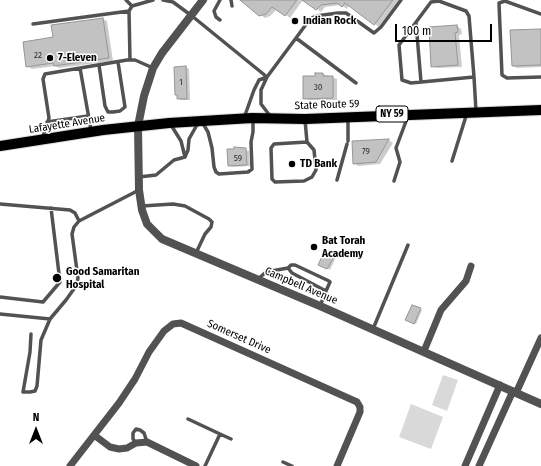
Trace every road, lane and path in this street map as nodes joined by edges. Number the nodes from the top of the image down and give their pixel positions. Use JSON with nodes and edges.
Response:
{"nodes":[{"id":1,"x":126,"y":0,"type":"edge"},
{"id":2,"x":153,"y":0,"type":"edge"},
{"id":3,"x":163,"y":0,"type":"edge"},
{"id":4,"x":203,"y":0,"type":"edge"},
{"id":5,"x":220,"y":0,"type":"edge"},
{"id":6,"x":232,"y":0,"type":"edge"},
{"id":7,"x":401,"y":0,"type":"edge"},
{"id":8,"x":132,"y":6,"type":"junction"},
{"id":9,"x":232,"y":6,"type":"dead end"},
{"id":10,"x":129,"y":11,"type":"junction"},
{"id":11,"x":541,"y":14,"type":"edge"},
{"id":12,"x":192,"y":16,"type":"junction"},
{"id":13,"x":220,"y":20,"type":"dead end"},
{"id":14,"x":416,"y":22,"type":"junction"},
{"id":15,"x":33,"y":24,"type":"dead end"},
{"id":16,"x":296,"y":38,"type":"junction"},
{"id":17,"x":130,"y":60,"type":"junction"},
{"id":18,"x":118,"y":62,"type":"junction"},
{"id":19,"x":99,"y":65,"type":"junction"},
{"id":20,"x":80,"y":68,"type":"junction"},
{"id":21,"x":153,"y":68,"type":"junction"},
{"id":22,"x":267,"y":77,"type":"junction"},
{"id":23,"x":474,"y":77,"type":"junction"},
{"id":24,"x":541,"y":77,"type":"edge"},
{"id":25,"x":421,"y":82,"type":"junction"},
{"id":26,"x":356,"y":83,"type":"dead end"},
{"id":27,"x":541,"y":110,"type":"edge"},
{"id":28,"x":472,"y":112,"type":"junction"},
{"id":29,"x":410,"y":114,"type":"junction"},
{"id":30,"x":88,"y":116,"type":"junction"},
{"id":31,"x":348,"y":116,"type":"junction"},
{"id":32,"x":272,"y":118,"type":"junction"},
{"id":33,"x":248,"y":119,"type":"junction"},
{"id":34,"x":305,"y":119,"type":"junction"},
{"id":35,"x":200,"y":121,"type":"junction"},
{"id":36,"x":47,"y":122,"type":"junction"},
{"id":37,"x":169,"y":123,"type":"junction"},
{"id":38,"x":138,"y":126,"type":"junction"},
{"id":39,"x":91,"y":132,"type":"junction"},
{"id":40,"x":42,"y":140,"type":"junction"},
{"id":41,"x":307,"y":142,"type":"junction"},
{"id":42,"x":0,"y":146,"type":"edge"},
{"id":43,"x":185,"y":157,"type":"junction"},
{"id":44,"x":452,"y":161,"type":"dead end"},
{"id":45,"x":138,"y":177,"type":"junction"},
{"id":46,"x":337,"y":180,"type":"dead end"},
{"id":47,"x":394,"y":181,"type":"dead end"},
{"id":48,"x":139,"y":190,"type":"junction"},
{"id":49,"x":0,"y":204,"type":"edge"},
{"id":50,"x":141,"y":206,"type":"junction"},
{"id":51,"x":51,"y":208,"type":"junction"},
{"id":52,"x":79,"y":221,"type":"junction"},
{"id":53,"x":408,"y":245,"type":"dead end"},
{"id":54,"x":196,"y":253,"type":"junction"},
{"id":55,"x":471,"y":266,"type":"dead end"},
{"id":56,"x":288,"y":268,"type":"junction"},
{"id":57,"x":258,"y":279,"type":"junction"},
{"id":58,"x":326,"y":291,"type":"junction"},
{"id":59,"x":0,"y":297,"type":"edge"},
{"id":60,"x":320,"y":306,"type":"junction"},
{"id":61,"x":0,"y":314,"type":"edge"},
{"id":62,"x":50,"y":319,"type":"junction"},
{"id":63,"x":373,"y":329,"type":"junction"},
{"id":64,"x":31,"y":334,"type":"dead end"},
{"id":65,"x":541,"y":338,"type":"edge"},
{"id":66,"x":424,"y":351,"type":"junction"},
{"id":67,"x":500,"y":385,"type":"junction"},
{"id":68,"x":514,"y":392,"type":"junction"},
{"id":69,"x":541,"y":404,"type":"edge"},
{"id":70,"x":188,"y":419,"type":"dead end"},
{"id":71,"x":220,"y":434,"type":"junction"},
{"id":72,"x":94,"y":435,"type":"junction"},
{"id":73,"x":231,"y":439,"type":"dead end"},
{"id":74,"x":147,"y":442,"type":"junction"},
{"id":75,"x":136,"y":443,"type":"junction"},
{"id":76,"x":283,"y":462,"type":"dead end"},
{"id":77,"x":70,"y":466,"type":"edge"},
{"id":78,"x":196,"y":466,"type":"edge"},
{"id":79,"x":205,"y":466,"type":"edge"},
{"id":80,"x":292,"y":466,"type":"edge"},
{"id":81,"x":337,"y":466,"type":"edge"},
{"id":82,"x":465,"y":466,"type":"edge"},
{"id":83,"x":479,"y":466,"type":"edge"}],
"edges":[{"from":1,"to":8,"type":"lane"},
{"from":2,"to":8,"type":"lane"},
{"from":3,"to":12,"type":"lane"},
{"from":4,"to":12,"type":"street","name":"Campbell Avenue"},
{"from":5,"to":13,"type":"lane"},
{"from":6,"to":9,"type":"lane"},
{"from":7,"to":16,"type":"lane"},
{"from":8,"to":10,"type":"lane"},
{"from":10,"to":15,"type":"lane"},
{"from":10,"to":17,"type":"lane"},
{"from":11,"to":24,"type":"lane"},
{"from":12,"to":21,"type":"street","name":"Campbell Avenue"},
{"from":12,"to":22,"type":"lane"},
{"from":14,"to":23,"type":"lane"},
{"from":14,"to":25,"type":"lane"},
{"from":14,"to":25,"type":"lane"},
{"from":16,"to":22,"type":"lane"},
{"from":16,"to":26,"type":"lane"},
{"from":17,"to":18,"type":"lane"},
{"from":17,"to":21,"type":"lane"},
{"from":18,"to":19,"type":"lane"},
{"from":18,"to":19,"type":"lane"},
{"from":19,"to":20,"type":"lane"},
{"from":20,"to":30,"type":"lane"},
{"from":20,"to":36,"type":"lane"},
{"from":21,"to":38,"type":"street","name":"Campbell Avenue"},
{"from":22,"to":32,"type":"lane"},
{"from":22,"to":33,"type":"lane"},
{"from":23,"to":25,"type":"lane"},
{"from":23,"to":28,"type":"lane"},
{"from":27,"to":28,"type":"main road","name":"State Route 59","number":"NY 59"},
{"from":28,"to":29,"type":"main road","name":"State Route 59","number":"NY 59"},
{"from":28,"to":44,"type":"lane"},
{"from":29,"to":31,"type":"main road","name":"State Route 59","number":"NY 59"},
{"from":29,"to":47,"type":"lane"},
{"from":30,"to":36,"type":"lane"},
{"from":30,"to":39,"type":"lane"},
{"from":31,"to":34,"type":"main road","name":"State Route 59","number":"NY 59"},
{"from":31,"to":46,"type":"lane"},
{"from":32,"to":33,"type":"main road","name":"State Route 59","number":"NY 59"},
{"from":32,"to":34,"type":"main road","name":"State Route 59","number":"NY 59"},
{"from":33,"to":35,"type":"main road","name":"State Route 59","number":"NY 59"},
{"from":33,"to":35,"type":"lane"},
{"from":34,"to":41,"type":"lane"},
{"from":35,"to":37,"type":"main road","name":"State Route 59","number":"NY 59"},
{"from":35,"to":43,"type":"lane"},
{"from":36,"to":40,"type":"lane"},
{"from":37,"to":38,"type":"main road","name":"State Route 59","number":"NY 59"},
{"from":37,"to":43,"type":"lane"},
{"from":38,"to":39,"type":"main road","name":"Lafayette Avenue","number":"NY 59"},
{"from":38,"to":45,"type":"street","name":"Campbell Avenue"},
{"from":39,"to":40,"type":"main road","name":"Lafayette Avenue","number":"NY 59"},
{"from":40,"to":42,"type":"main road","name":"Lafayette Avenue","number":"NY 59"},
{"from":41,"to":41,"type":"lane"},
{"from":43,"to":45,"type":"lane"},
{"from":45,"to":48,"type":"street","name":"Campbell Avenue"},
{"from":48,"to":50,"type":"street","name":"Campbell Avenue"},
{"from":48,"to":52,"type":"lane"},
{"from":49,"to":51,"type":"lane"},
{"from":50,"to":54,"type":"street","name":"Campbell Avenue"},
{"from":50,"to":54,"type":"lane"},
{"from":51,"to":52,"type":"lane"},
{"from":51,"to":59,"type":"lane"},
{"from":52,"to":62,"type":"lane"},
{"from":53,"to":63,"type":"lane"},
{"from":54,"to":57,"type":"street","name":"Campbell Avenue"},
{"from":55,"to":66,"type":"street"},
{"from":56,"to":57,"type":"lane"},
{"from":56,"to":58,"type":"lane"},
{"from":56,"to":58,"type":"lane"},
{"from":57,"to":60,"type":"street","name":"Campbell Avenue"},
{"from":58,"to":60,"type":"lane"},
{"from":60,"to":63,"type":"street","name":"Campbell Avenue"},
{"from":61,"to":62,"type":"lane"},
{"from":62,"to":64,"type":"lane"},
{"from":63,"to":66,"type":"street","name":"Campbell Avenue"},
{"from":65,"to":68,"type":"street"},
{"from":66,"to":67,"type":"street","name":"Campbell Avenue"},
{"from":67,"to":68,"type":"street","name":"Campbell Avenue"},
{"from":67,"to":82,"type":"street"},
{"from":68,"to":69,"type":"street","name":"Campbell Avenue"},
{"from":68,"to":83,"type":"street"},
{"from":70,"to":71,"type":"lane"},
{"from":71,"to":73,"type":"lane"},
{"from":71,"to":79,"type":"lane"},
{"from":72,"to":75,"type":"street"},
{"from":72,"to":77,"type":"street","name":"Somerset Drive"},
{"from":72,"to":81,"type":"street","name":"Somerset Drive"},
{"from":74,"to":75,"type":"street"},
{"from":74,"to":75,"type":"lane"},
{"from":74,"to":78,"type":"street"},
{"from":76,"to":80,"type":"lane"}]}
